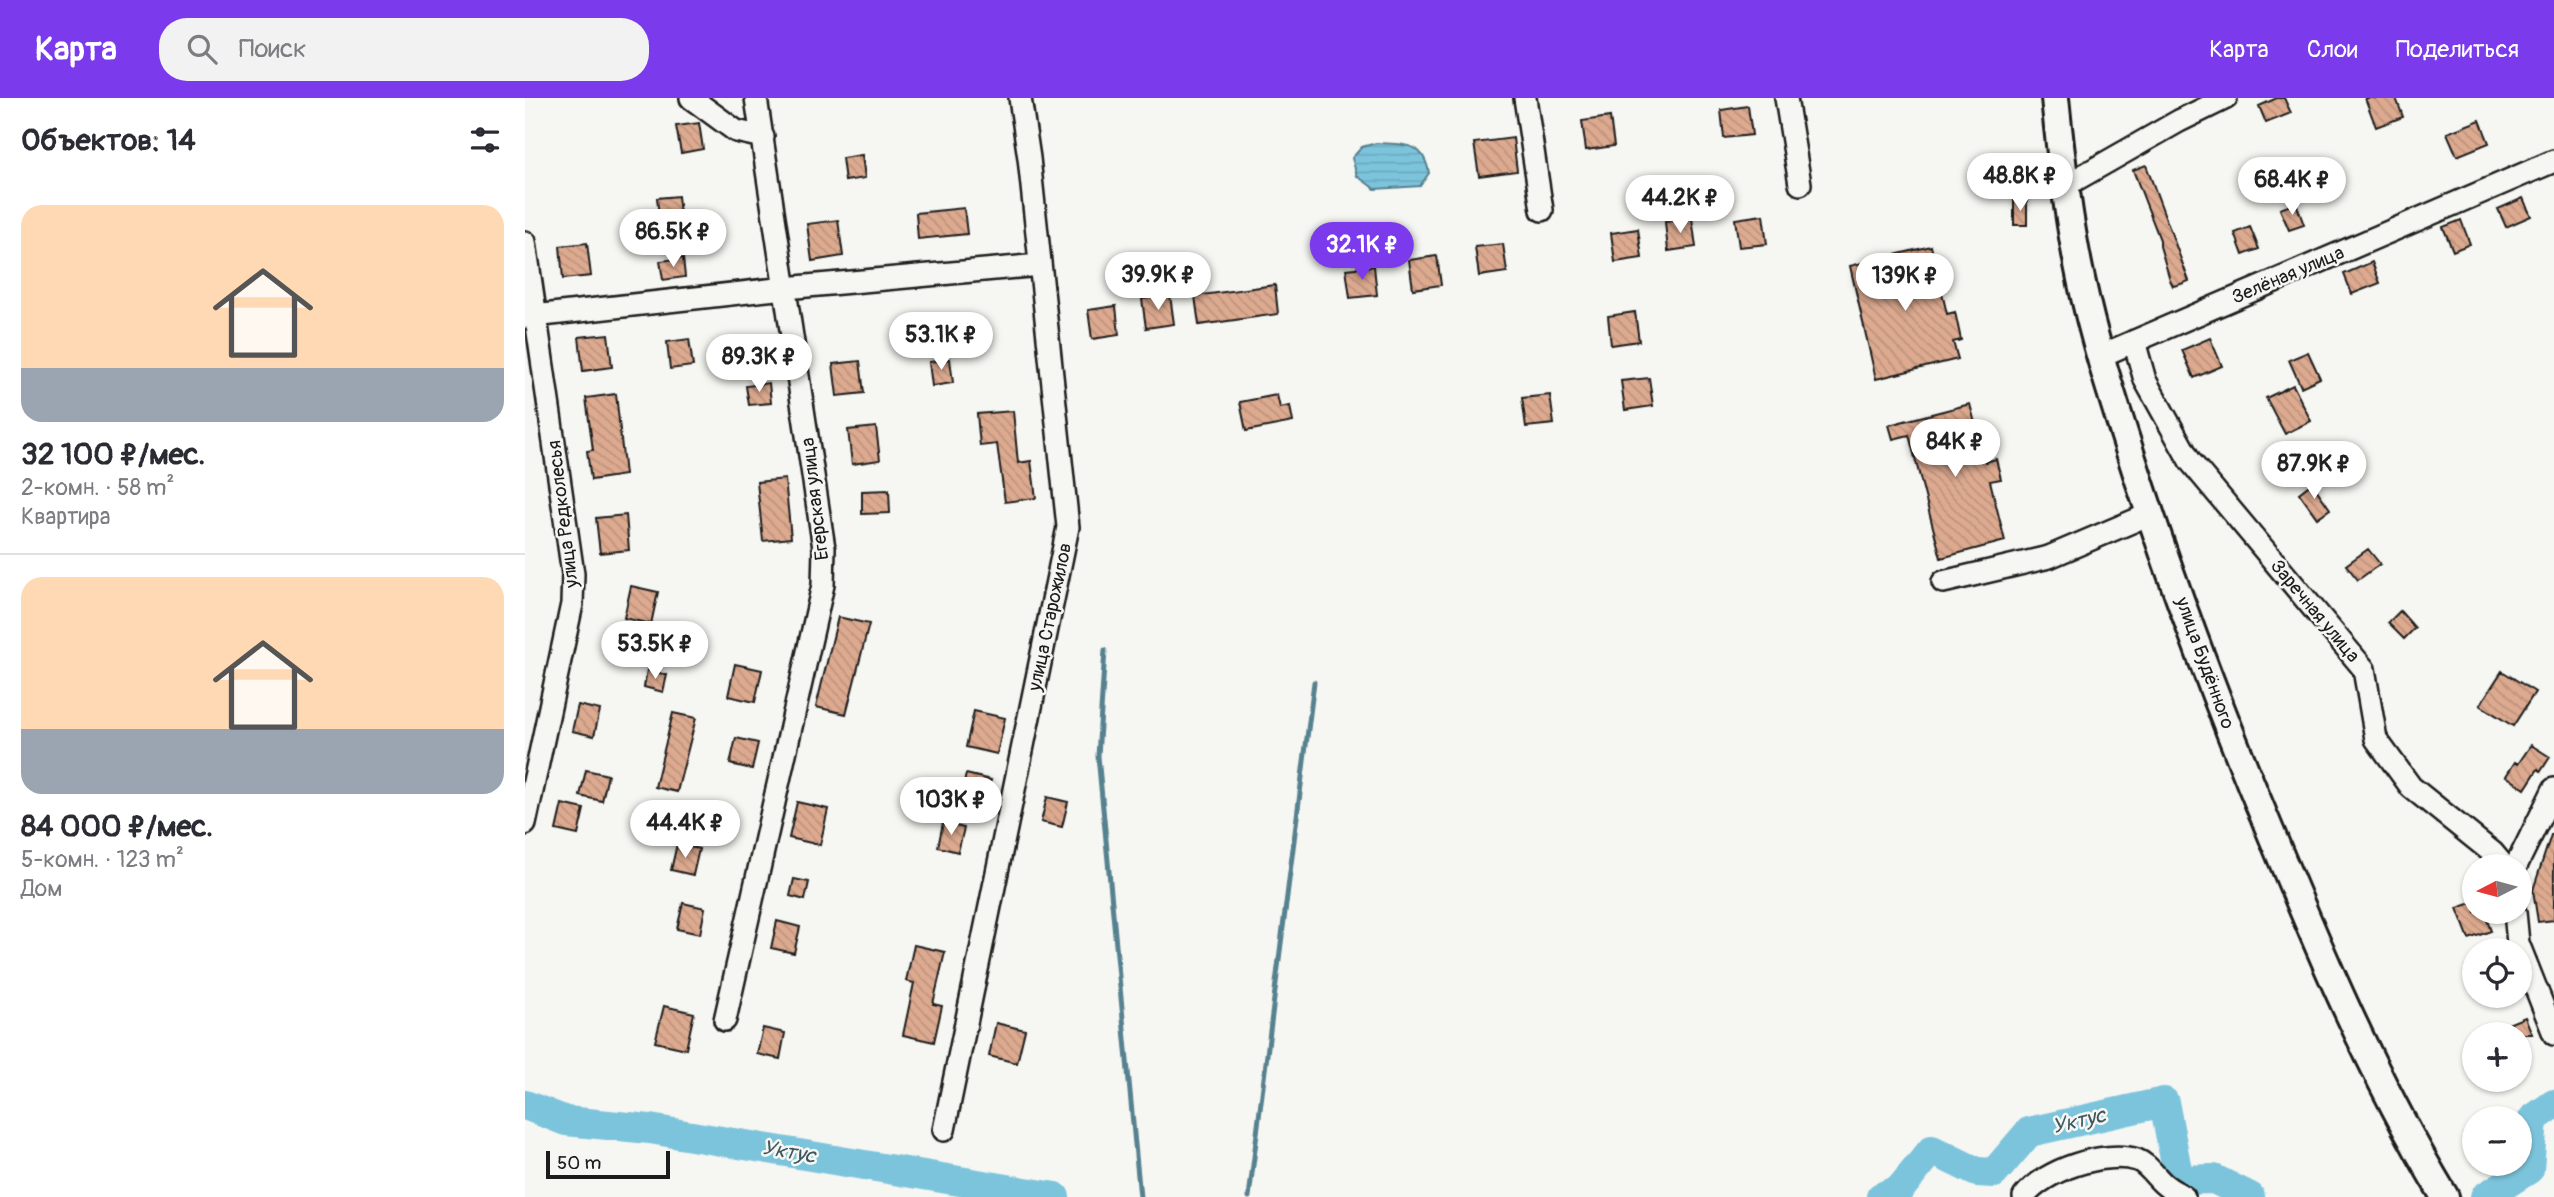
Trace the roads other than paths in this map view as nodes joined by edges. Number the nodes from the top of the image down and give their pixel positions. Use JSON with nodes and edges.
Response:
{"nodes":[{"id":1,"x":691,"y":98,"type":"edge"},
{"id":2,"x":756,"y":98,"type":"edge"},
{"id":3,"x":1020,"y":98,"type":"edge"},
{"id":4,"x":1525,"y":98,"type":"edge"},
{"id":5,"x":1786,"y":98,"type":"edge"},
{"id":6,"x":2055,"y":98,"type":"edge"},
{"id":7,"x":2226,"y":98,"type":"edge"},
{"id":8,"x":763,"y":137,"type":"junction"},
{"id":9,"x":2554,"y":161,"type":"edge"},
{"id":10,"x":1800,"y":184,"type":"dead end"},
{"id":11,"x":2063,"y":187,"type":"junction"},
{"id":12,"x":1542,"y":210,"type":"dead end"},
{"id":13,"x":525,"y":242,"type":"edge"},
{"id":14,"x":1040,"y":265,"type":"junction"},
{"id":15,"x":785,"y":288,"type":"junction"},
{"id":16,"x":530,"y":317,"type":"edge"},
{"id":17,"x":2134,"y":341,"type":"junction"},
{"id":18,"x":2100,"y":356,"type":"junction"},
{"id":19,"x":2150,"y":514,"type":"junction"},
{"id":20,"x":1943,"y":582,"type":"dead end"},
{"id":21,"x":2554,"y":789,"type":"edge"},
{"id":22,"x":525,"y":824,"type":"edge"},
{"id":23,"x":2494,"y":854,"type":"edge"},
{"id":24,"x":2522,"y":854,"type":"edge"},
{"id":25,"x":2516,"y":924,"type":"edge"},
{"id":26,"x":725,"y":1020,"type":"dead end"},
{"id":27,"x":2554,"y":1034,"type":"edge"},
{"id":28,"x":944,"y":1130,"type":"dead end"},
{"id":29,"x":2024,"y":1197,"type":"edge"},
{"id":30,"x":2184,"y":1197,"type":"edge"},
{"id":31,"x":2445,"y":1197,"type":"edge"}],
"edges":[{"from":1,"to":8,"type":"street"},
{"from":2,"to":8,"type":"street","name":"Егерская улица"},
{"from":3,"to":14,"type":"street","name":"улица Старожилов"},
{"from":4,"to":12,"type":"street"},
{"from":5,"to":10,"type":"street"},
{"from":6,"to":11,"type":"main road","name":"улица Будённого"},
{"from":7,"to":11,"type":"street"},
{"from":8,"to":15,"type":"street","name":"Егерская улица"},
{"from":9,"to":17,"type":"street","name":"Зелёная улица"},
{"from":11,"to":18,"type":"main road","name":"улица Будённого"},
{"from":13,"to":16,"type":"street","name":"улица Редколесья"},
{"from":14,"to":15,"type":"street"},
{"from":14,"to":28,"type":"street","name":"улица Старожилов"},
{"from":15,"to":16,"type":"street"},
{"from":15,"to":26,"type":"street","name":"Егерская улица"},
{"from":16,"to":22,"type":"street","name":"улица Редколесья"},
{"from":17,"to":18,"type":"street","name":"Зелёная улица"},
{"from":17,"to":23,"type":"street","name":"Заречная улица"},
{"from":18,"to":19,"type":"main road","name":"улица Будённого"},
{"from":19,"to":20,"type":"street"},
{"from":19,"to":31,"type":"main road","name":"улица Будённого"},
{"from":21,"to":24,"type":"street"},
{"from":25,"to":27,"type":"street"},
{"from":29,"to":30,"type":"street"}]}
